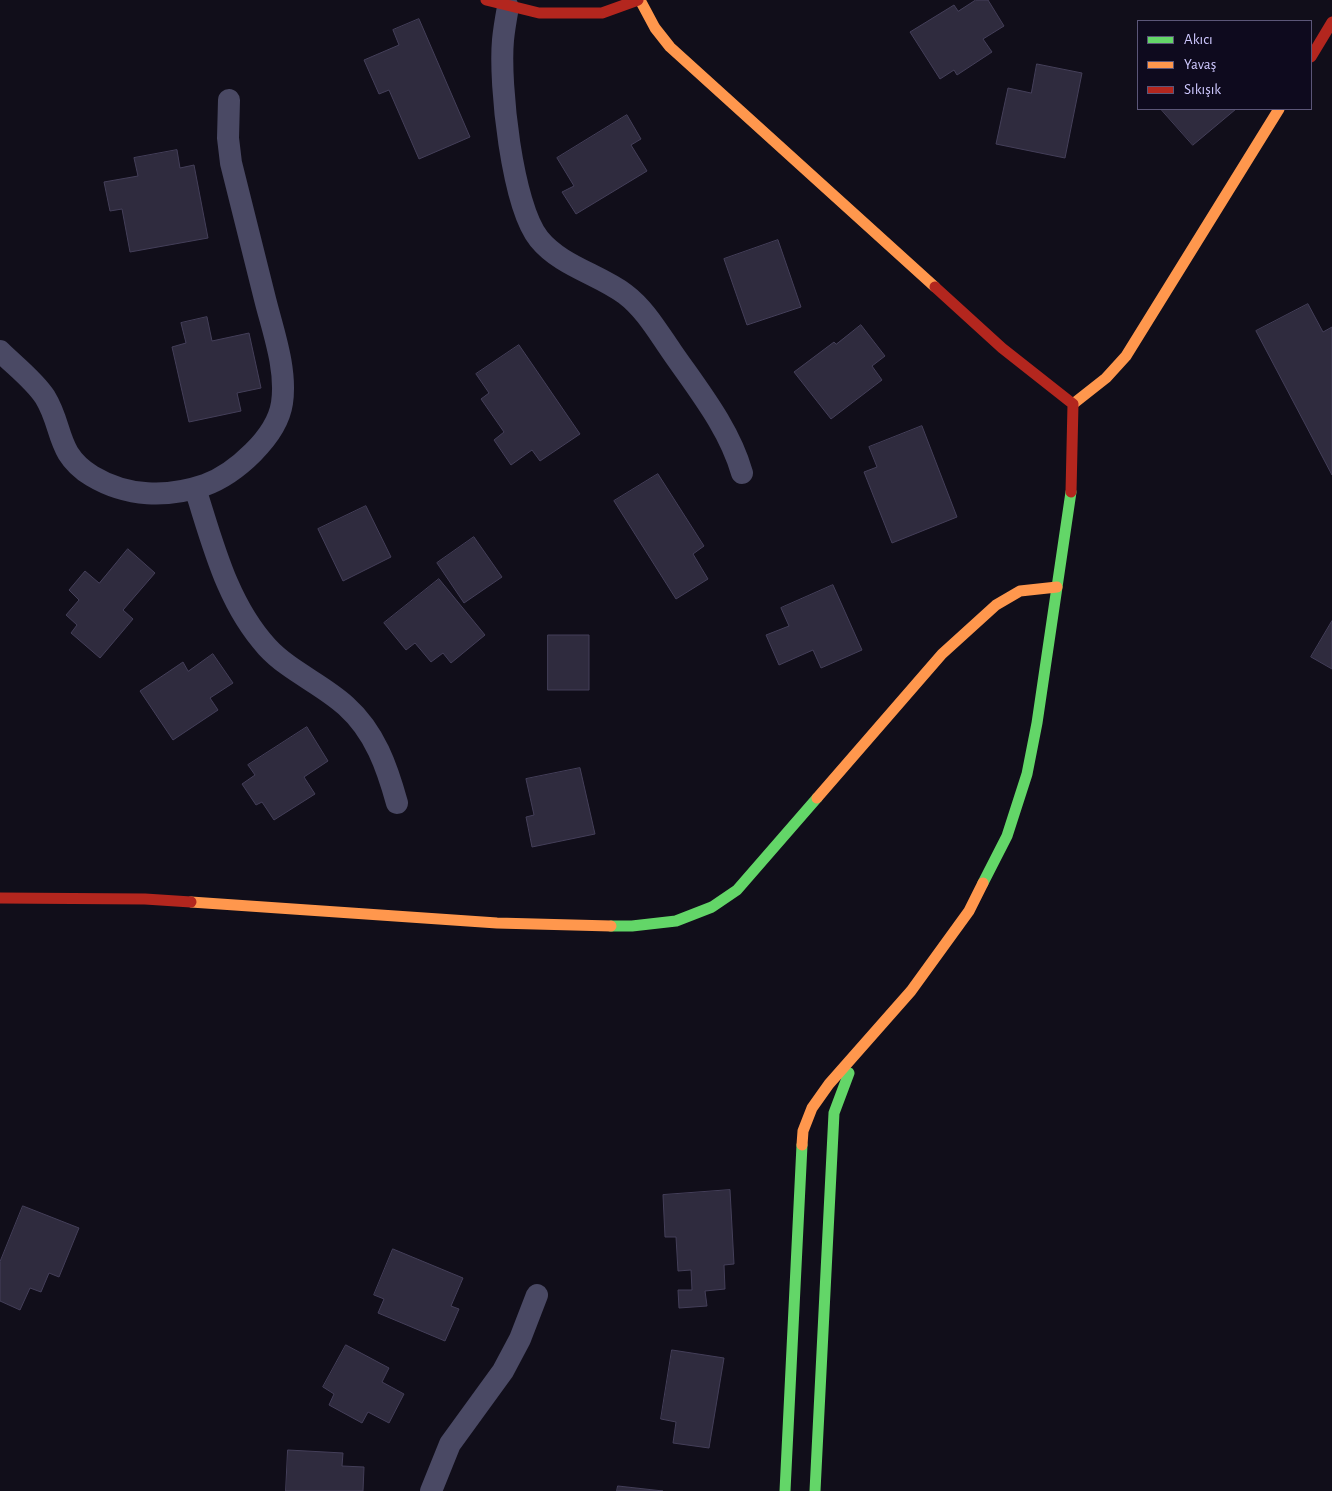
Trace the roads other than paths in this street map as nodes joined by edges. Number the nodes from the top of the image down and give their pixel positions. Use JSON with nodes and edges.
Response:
{"nodes":[{"id":1,"x":486,"y":0,"type":"edge"},
{"id":2,"x":640,"y":0,"type":"edge"},
{"id":3,"x":508,"y":7,"type":"junction"},
{"id":4,"x":1332,"y":22,"type":"edge"},
{"id":5,"x":1312,"y":55,"type":"edge"},
{"id":6,"x":229,"y":100,"type":"dead end"},
{"id":7,"x":1278,"y":110,"type":"edge"},
{"id":8,"x":0,"y":351,"type":"edge"},
{"id":9,"x":1073,"y":404,"type":"junction"},
{"id":10,"x":742,"y":473,"type":"dead end"},
{"id":11,"x":195,"y":488,"type":"junction"},
{"id":12,"x":1057,"y":587,"type":"junction"},
{"id":13,"x":397,"y":803,"type":"dead end"},
{"id":14,"x":0,"y":898,"type":"edge"},
{"id":15,"x":856,"y":1055,"type":"junction"},
{"id":16,"x":538,"y":1295,"type":"dead end"},
{"id":17,"x":431,"y":1491,"type":"edge"},
{"id":18,"x":785,"y":1491,"type":"edge"},
{"id":19,"x":815,"y":1491,"type":"edge"}],
"edges":[{"from":1,"to":3,"type":"street"},
{"from":2,"to":3,"type":"street"},
{"from":2,"to":9,"type":"street"},
{"from":3,"to":10,"type":"street"},
{"from":4,"to":5,"type":"street"},
{"from":6,"to":11,"type":"street"},
{"from":7,"to":9,"type":"street"},
{"from":8,"to":11,"type":"street"},
{"from":9,"to":12,"type":"street"},
{"from":11,"to":13,"type":"street"},
{"from":12,"to":14,"type":"street"},
{"from":12,"to":15,"type":"street"},
{"from":15,"to":18,"type":"street"},
{"from":15,"to":19,"type":"street"},
{"from":16,"to":17,"type":"street"}]}
